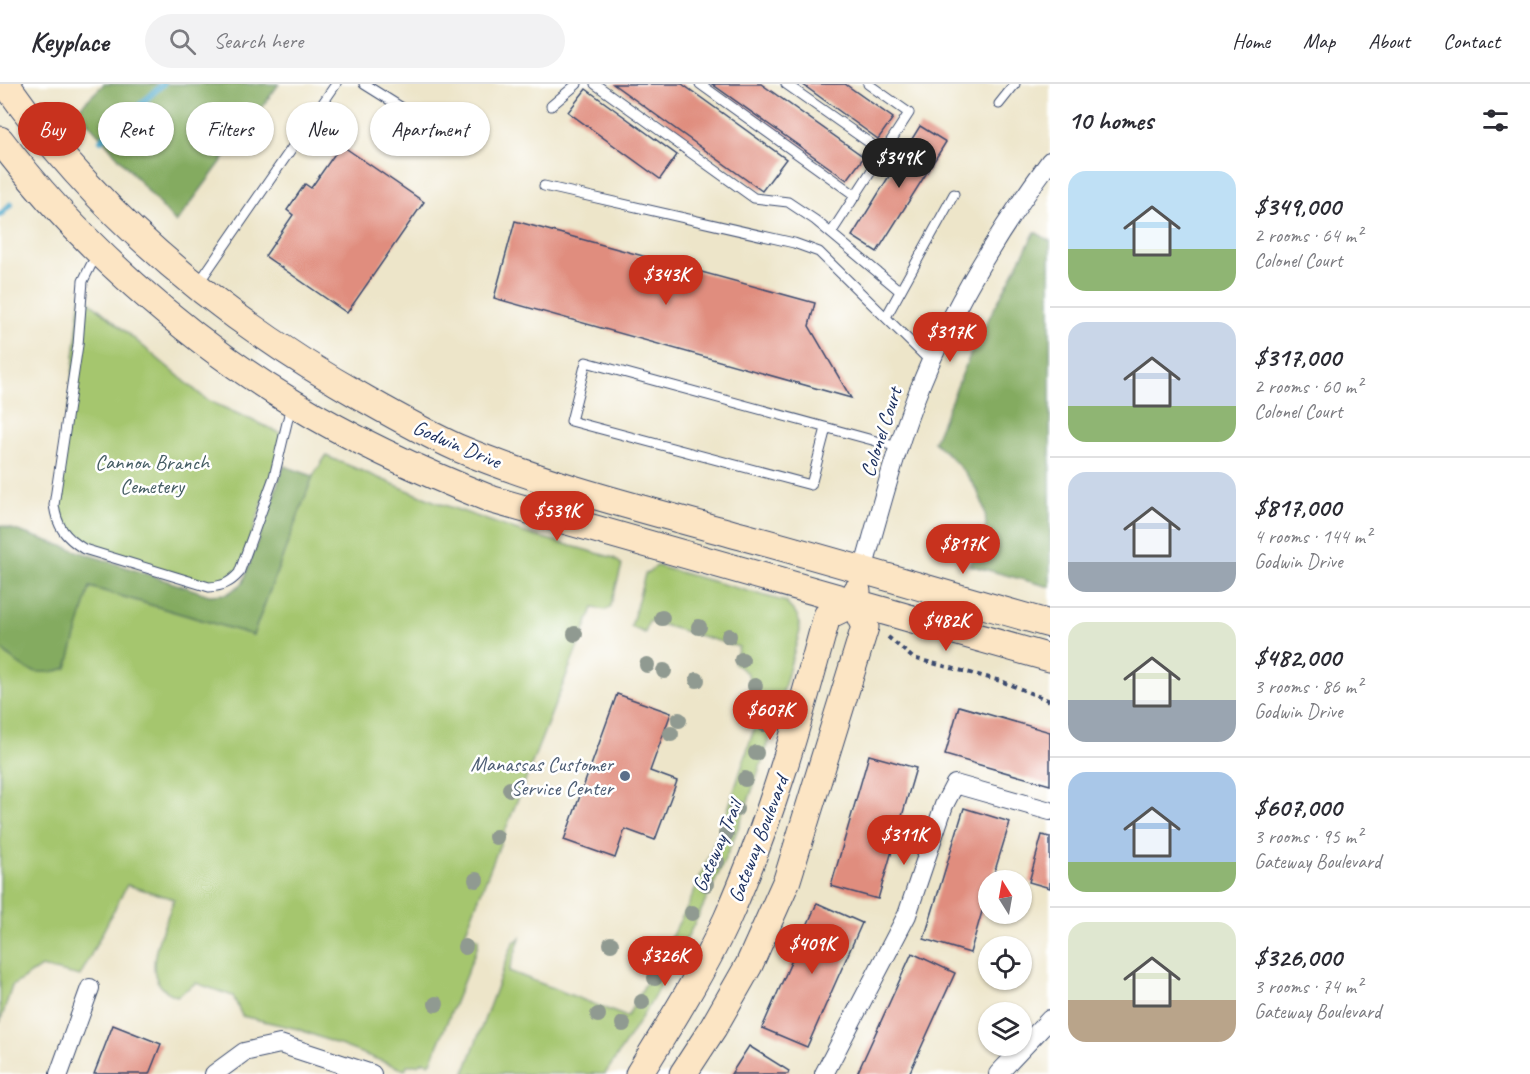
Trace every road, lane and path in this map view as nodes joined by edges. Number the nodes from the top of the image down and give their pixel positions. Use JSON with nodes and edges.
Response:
{"nodes":[{"id":1,"x":6,"y":84,"type":"edge"},
{"id":2,"x":336,"y":84,"type":"edge"},
{"id":3,"x":364,"y":84,"type":"edge"},
{"id":4,"x":577,"y":84,"type":"edge"},
{"id":5,"x":595,"y":84,"type":"edge"},
{"id":6,"x":700,"y":84,"type":"edge"},
{"id":7,"x":786,"y":84,"type":"edge"},
{"id":8,"x":868,"y":84,"type":"edge"},
{"id":9,"x":1016,"y":84,"type":"edge"},
{"id":10,"x":393,"y":102,"type":"edge"},
{"id":11,"x":999,"y":104,"type":"dead end"},
{"id":12,"x":551,"y":106,"type":"dead end"},
{"id":13,"x":0,"y":140,"type":"edge"},
{"id":14,"x":884,"y":153,"type":"junction"},
{"id":15,"x":1050,"y":161,"type":"edge"},
{"id":16,"x":544,"y":186,"type":"dead end"},
{"id":17,"x":954,"y":194,"type":"dead end"},
{"id":18,"x":856,"y":196,"type":"junction"},
{"id":19,"x":831,"y":233,"type":"junction"},
{"id":20,"x":102,"y":253,"type":"junction"},
{"id":21,"x":196,"y":286,"type":"junction"},
{"id":22,"x":900,"y":291,"type":"junction"},
{"id":23,"x":886,"y":317,"type":"junction"},
{"id":24,"x":931,"y":362,"type":"junction"},
{"id":25,"x":310,"y":368,"type":"junction"},
{"id":26,"x":292,"y":403,"type":"junction"},
{"id":27,"x":826,"y":428,"type":"junction"},
{"id":28,"x":898,"y":447,"type":"junction"},
{"id":29,"x":863,"y":570,"type":"junction"},
{"id":30,"x":854,"y":603,"type":"junction"},
{"id":31,"x":1050,"y":624,"type":"edge"},
{"id":32,"x":885,"y":633,"type":"dead end"},
{"id":33,"x":1050,"y":658,"type":"edge"},
{"id":34,"x":1050,"y":701,"type":"edge"},
{"id":35,"x":1050,"y":811,"type":"edge"},
{"id":36,"x":90,"y":988,"type":"dead end"},
{"id":37,"x":1050,"y":1019,"type":"edge"},
{"id":38,"x":59,"y":1074,"type":"edge"},
{"id":39,"x":214,"y":1074,"type":"edge"},
{"id":40,"x":372,"y":1074,"type":"edge"},
{"id":41,"x":639,"y":1074,"type":"edge"},
{"id":42,"x":683,"y":1074,"type":"edge"},
{"id":43,"x":824,"y":1074,"type":"edge"},
{"id":44,"x":998,"y":1074,"type":"edge"}],
"edges":[{"from":1,"to":21,"type":"street","name":"Godwin Drive"},
{"from":2,"to":21,"type":"lane"},
{"from":3,"to":10,"type":"lane"},
{"from":4,"to":12,"type":"lane"},
{"from":5,"to":19,"type":"lane"},
{"from":6,"to":18,"type":"lane"},
{"from":7,"to":14,"type":"lane"},
{"from":8,"to":14,"type":"lane"},
{"from":9,"to":11,"type":"lane"},
{"from":13,"to":20,"type":"street","name":"Godwin Drive"},
{"from":14,"to":18,"type":"lane"},
{"from":15,"to":24,"type":"street","name":"Colonel Court"},
{"from":16,"to":23,"type":"lane"},
{"from":17,"to":22,"type":"lane"},
{"from":18,"to":19,"type":"lane"},
{"from":19,"to":22,"type":"lane"},
{"from":20,"to":26,"type":"street","name":"Godwin Drive"},
{"from":20,"to":26,"type":"lane"},
{"from":21,"to":25,"type":"street","name":"Godwin Drive"},
{"from":22,"to":23,"type":"lane"},
{"from":23,"to":24,"type":"lane"},
{"from":24,"to":28,"type":"street","name":"Colonel Court"},
{"from":25,"to":26,"type":"street"},
{"from":25,"to":29,"type":"street","name":"Godwin Drive"},
{"from":26,"to":30,"type":"street","name":"Godwin Drive"},
{"from":27,"to":27,"type":"lane"},
{"from":27,"to":28,"type":"lane"},
{"from":28,"to":29,"type":"street","name":"Colonel Court"},
{"from":29,"to":30,"type":"street"},
{"from":29,"to":31,"type":"street","name":"Godwin Drive"},
{"from":30,"to":33,"type":"street","name":"Godwin Drive"},
{"from":30,"to":41,"type":"street","name":"Gateway Boulevard"},
{"from":30,"to":42,"type":"street","name":"Gateway Boulevard"},
{"from":32,"to":34,"type":"path"},
{"from":35,"to":43,"type":"street"},
{"from":36,"to":38,"type":"street"},
{"from":37,"to":44,"type":"street"},
{"from":39,"to":40,"type":"street"}]}
